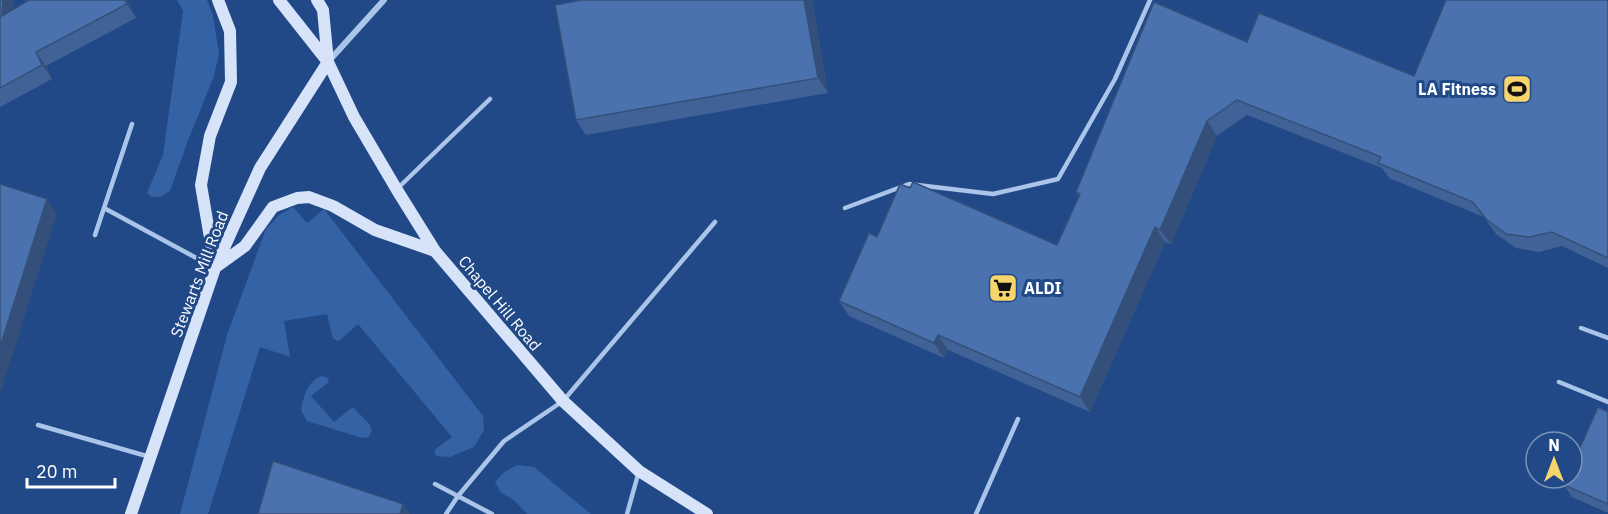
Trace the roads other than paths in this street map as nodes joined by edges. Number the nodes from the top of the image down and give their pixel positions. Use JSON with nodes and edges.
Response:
{"nodes":[{"id":1,"x":218,"y":0,"type":"edge"},
{"id":2,"x":279,"y":0,"type":"edge"},
{"id":3,"x":317,"y":0,"type":"edge"},
{"id":4,"x":384,"y":0,"type":"edge"},
{"id":5,"x":1150,"y":0,"type":"edge"},
{"id":6,"x":328,"y":62,"type":"junction"},
{"id":7,"x":490,"y":99,"type":"dead end"},
{"id":8,"x":132,"y":124,"type":"dead end"},
{"id":9,"x":397,"y":190,"type":"junction"},
{"id":10,"x":104,"y":208,"type":"junction"},
{"id":11,"x":845,"y":208,"type":"dead end"},
{"id":12,"x":716,"y":222,"type":"dead end"},
{"id":13,"x":95,"y":235,"type":"dead end"},
{"id":14,"x":435,"y":251,"type":"junction"},
{"id":15,"x":215,"y":268,"type":"junction"},
{"id":16,"x":1581,"y":328,"type":"dead end"},
{"id":17,"x":1608,"y":338,"type":"edge"},
{"id":18,"x":1559,"y":382,"type":"dead end"},
{"id":19,"x":563,"y":401,"type":"junction"},
{"id":20,"x":1608,"y":402,"type":"edge"},
{"id":21,"x":1018,"y":419,"type":"dead end"},
{"id":22,"x":38,"y":424,"type":"dead end"},
{"id":23,"x":150,"y":458,"type":"junction"},
{"id":24,"x":639,"y":471,"type":"junction"},
{"id":25,"x":435,"y":484,"type":"dead end"},
{"id":26,"x":458,"y":496,"type":"junction"},
{"id":27,"x":131,"y":514,"type":"edge"},
{"id":28,"x":446,"y":514,"type":"edge"},
{"id":29,"x":492,"y":514,"type":"edge"},
{"id":30,"x":627,"y":514,"type":"edge"},
{"id":31,"x":707,"y":514,"type":"edge"},
{"id":32,"x":976,"y":514,"type":"edge"}],
"edges":[{"from":1,"to":15,"type":"main road"},
{"from":2,"to":6,"type":"main road","name":"Chapel Hill Road"},
{"from":3,"to":6,"type":"main road","name":"Chapel Hill Road"},
{"from":4,"to":6,"type":"street"},
{"from":5,"to":11,"type":"lane"},
{"from":6,"to":9,"type":"main road","name":"Chapel Hill Road"},
{"from":6,"to":15,"type":"main road","name":"Stewarts Mill Road"},
{"from":7,"to":9,"type":"lane"},
{"from":8,"to":10,"type":"lane"},
{"from":9,"to":14,"type":"main road","name":"Chapel Hill Road"},
{"from":10,"to":13,"type":"lane"},
{"from":10,"to":15,"type":"lane"},
{"from":12,"to":19,"type":"lane"},
{"from":14,"to":15,"type":"main road"},
{"from":14,"to":19,"type":"main road","name":"Chapel Hill Road"},
{"from":15,"to":23,"type":"main road","name":"Stewarts Mill Road"},
{"from":16,"to":17,"type":"lane"},
{"from":18,"to":20,"type":"lane"},
{"from":19,"to":24,"type":"main road","name":"Chapel Hill Road"},
{"from":19,"to":26,"type":"lane"},
{"from":21,"to":32,"type":"lane"},
{"from":22,"to":23,"type":"lane"},
{"from":23,"to":27,"type":"main road","name":"Stewarts Mill Road"},
{"from":24,"to":30,"type":"lane"},
{"from":24,"to":31,"type":"main road","name":"Chapel Hill Road"},
{"from":25,"to":26,"type":"lane"},
{"from":26,"to":28,"type":"lane"},
{"from":26,"to":29,"type":"lane"}]}
